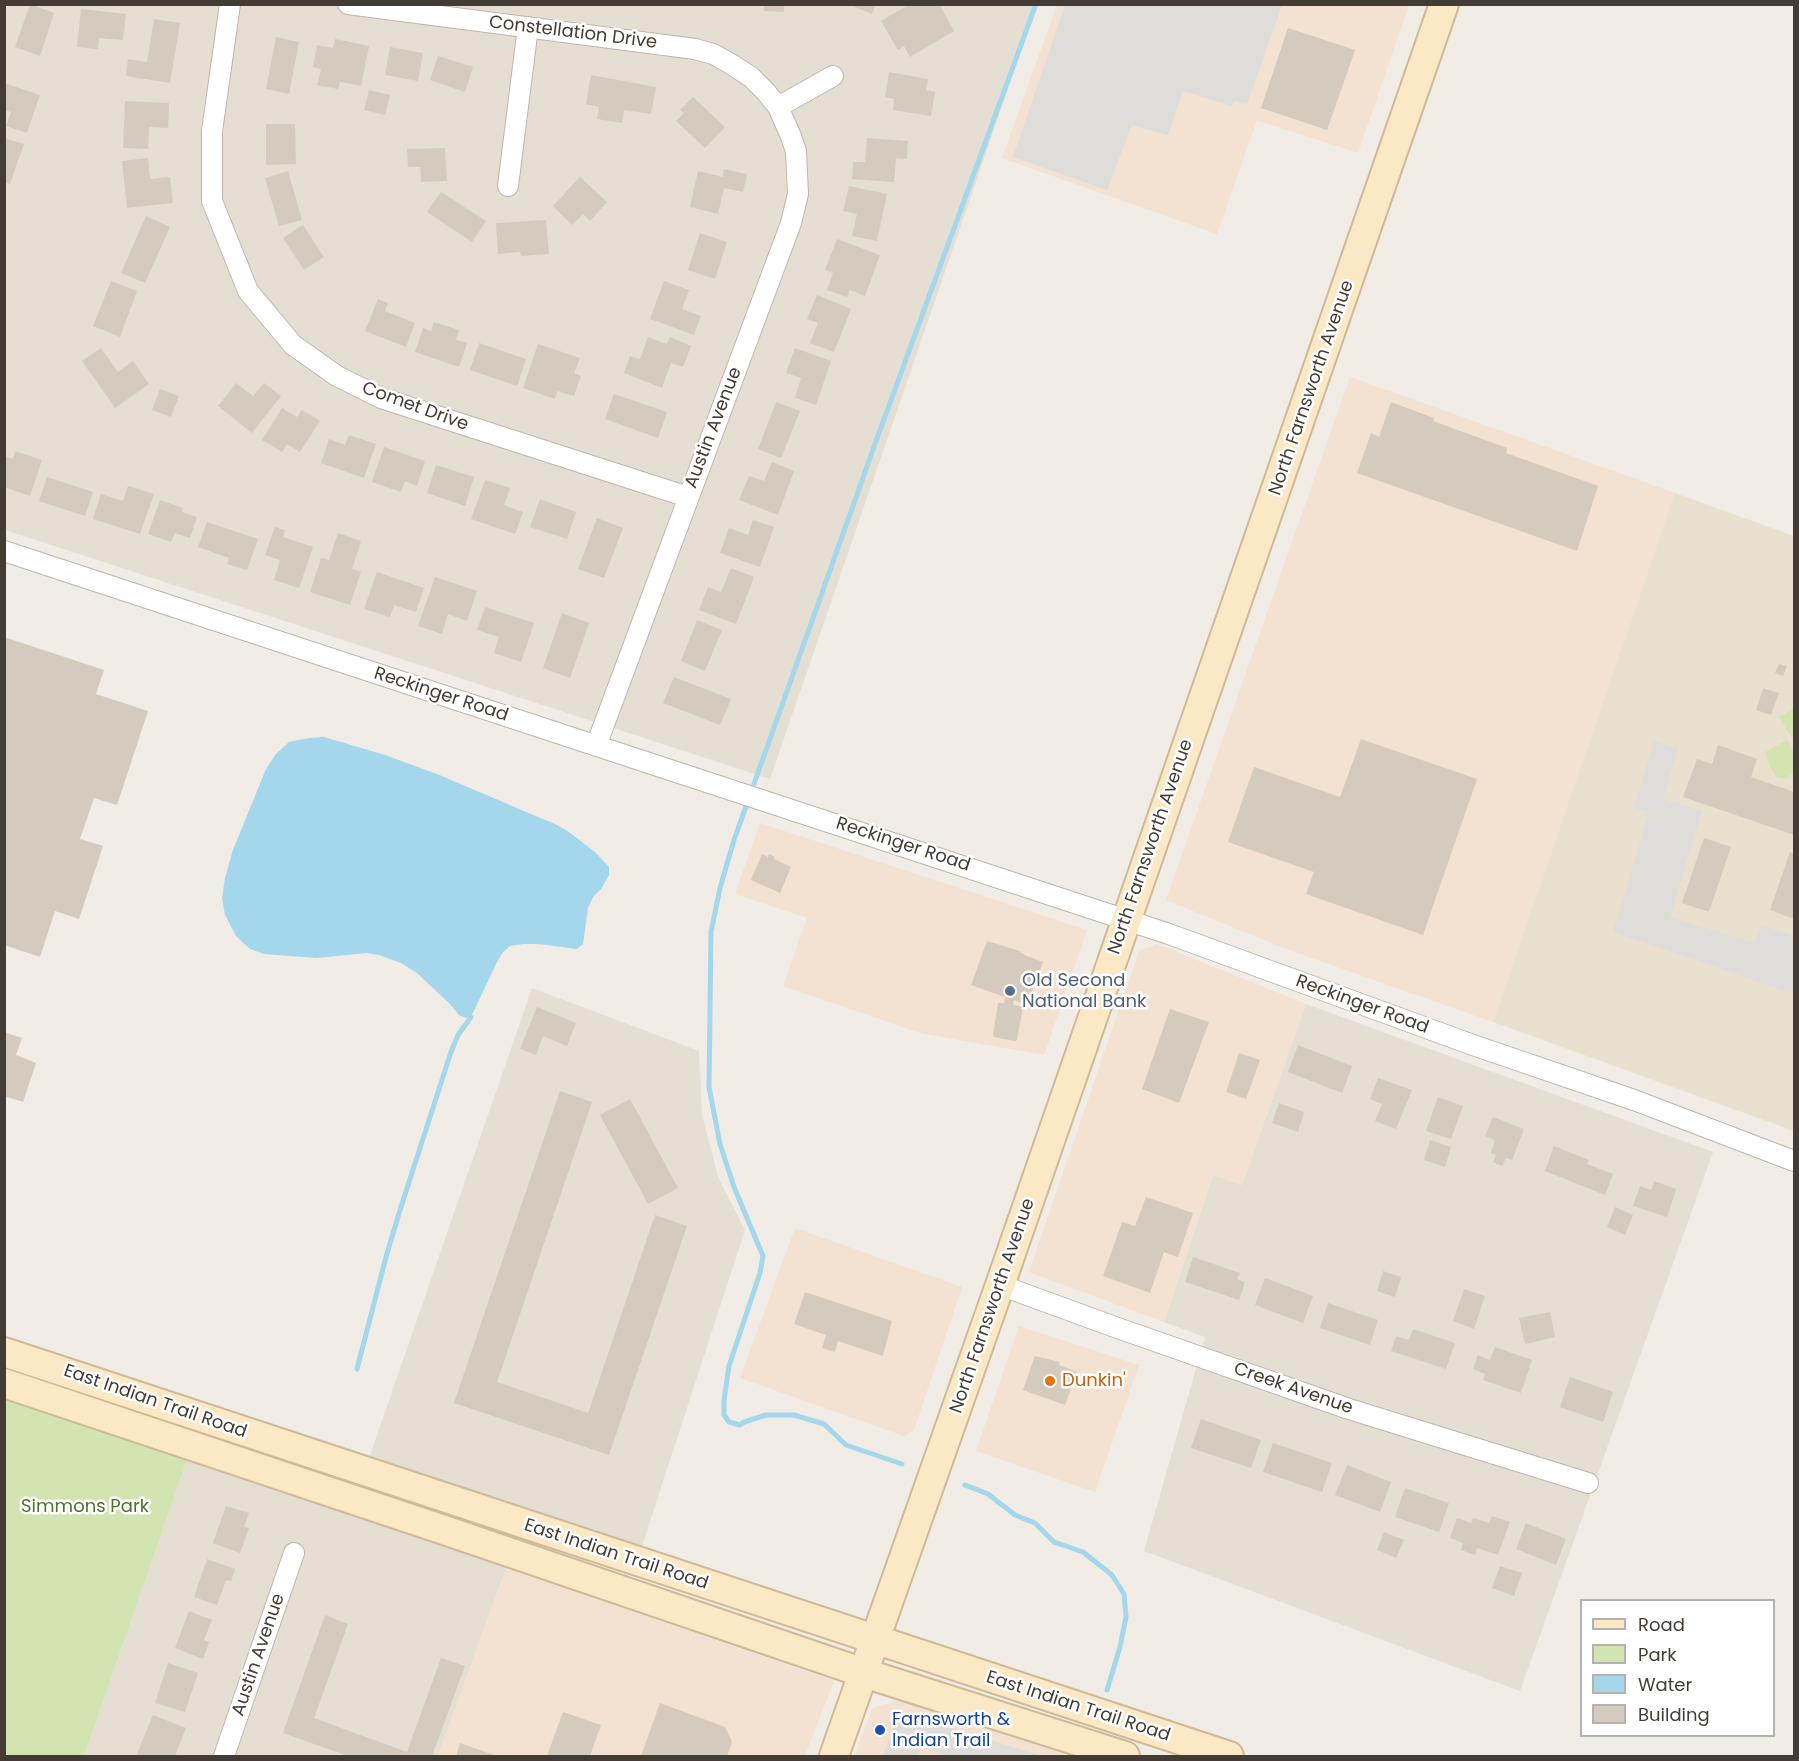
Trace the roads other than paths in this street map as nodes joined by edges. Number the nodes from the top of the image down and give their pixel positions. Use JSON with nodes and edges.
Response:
{"nodes":[{"id":1,"x":230,"y":4,"type":"edge"},
{"id":2,"x":348,"y":4,"type":"edge"},
{"id":3,"x":1444,"y":4,"type":"edge"},
{"id":4,"x":528,"y":27,"type":"junction"},
{"id":5,"x":833,"y":76,"type":"dead end"},
{"id":6,"x":778,"y":107,"type":"junction"},
{"id":7,"x":508,"y":186,"type":"dead end"},
{"id":8,"x":688,"y":497,"type":"junction"},
{"id":9,"x":4,"y":551,"type":"edge"},
{"id":10,"x":596,"y":746,"type":"junction"},
{"id":11,"x":1126,"y":919,"type":"junction"},
{"id":12,"x":1794,"y":1161,"type":"edge"},
{"id":13,"x":1000,"y":1285,"type":"junction"},
{"id":14,"x":4,"y":1352,"type":"edge"},
{"id":15,"x":4,"y":1383,"type":"edge"},
{"id":16,"x":1588,"y":1483,"type":"dead end"},
{"id":17,"x":294,"y":1552,"type":"dead end"},
{"id":18,"x":875,"y":1641,"type":"junction"},
{"id":19,"x":864,"y":1673,"type":"junction"},
{"id":20,"x":224,"y":1756,"type":"edge"},
{"id":21,"x":834,"y":1756,"type":"edge"},
{"id":22,"x":1125,"y":1756,"type":"edge"},
{"id":23,"x":1229,"y":1756,"type":"edge"}],
"edges":[{"from":1,"to":8,"type":"street","name":"Comet Drive"},
{"from":2,"to":4,"type":"street","name":"Constellation Drive"},
{"from":3,"to":11,"type":"main road","name":"North Farnsworth Avenue"},
{"from":4,"to":6,"type":"street","name":"Constellation Drive"},
{"from":4,"to":7,"type":"street"},
{"from":5,"to":6,"type":"street"},
{"from":6,"to":8,"type":"street","name":"Austin Avenue"},
{"from":8,"to":10,"type":"street","name":"Austin Avenue"},
{"from":9,"to":10,"type":"street","name":"Reckinger Road"},
{"from":10,"to":11,"type":"street","name":"Reckinger Road"},
{"from":11,"to":12,"type":"street","name":"Reckinger Road"},
{"from":11,"to":13,"type":"main road","name":"North Farnsworth Avenue"},
{"from":13,"to":16,"type":"street","name":"Creek Avenue"},
{"from":13,"to":18,"type":"main road","name":"North Farnsworth Avenue"},
{"from":14,"to":18,"type":"main road","name":"East Indian Trail Road"},
{"from":15,"to":19,"type":"main road","name":"East Indian Trail Road"},
{"from":17,"to":20,"type":"street","name":"Austin Avenue"},
{"from":18,"to":19,"type":"main road","name":"North Farnsworth Avenue"},
{"from":18,"to":23,"type":"main road","name":"East Indian Trail Road"},
{"from":19,"to":21,"type":"main road","name":"North Farnsworth Avenue"},
{"from":19,"to":22,"type":"main road","name":"East Indian Trail Road"}]}
